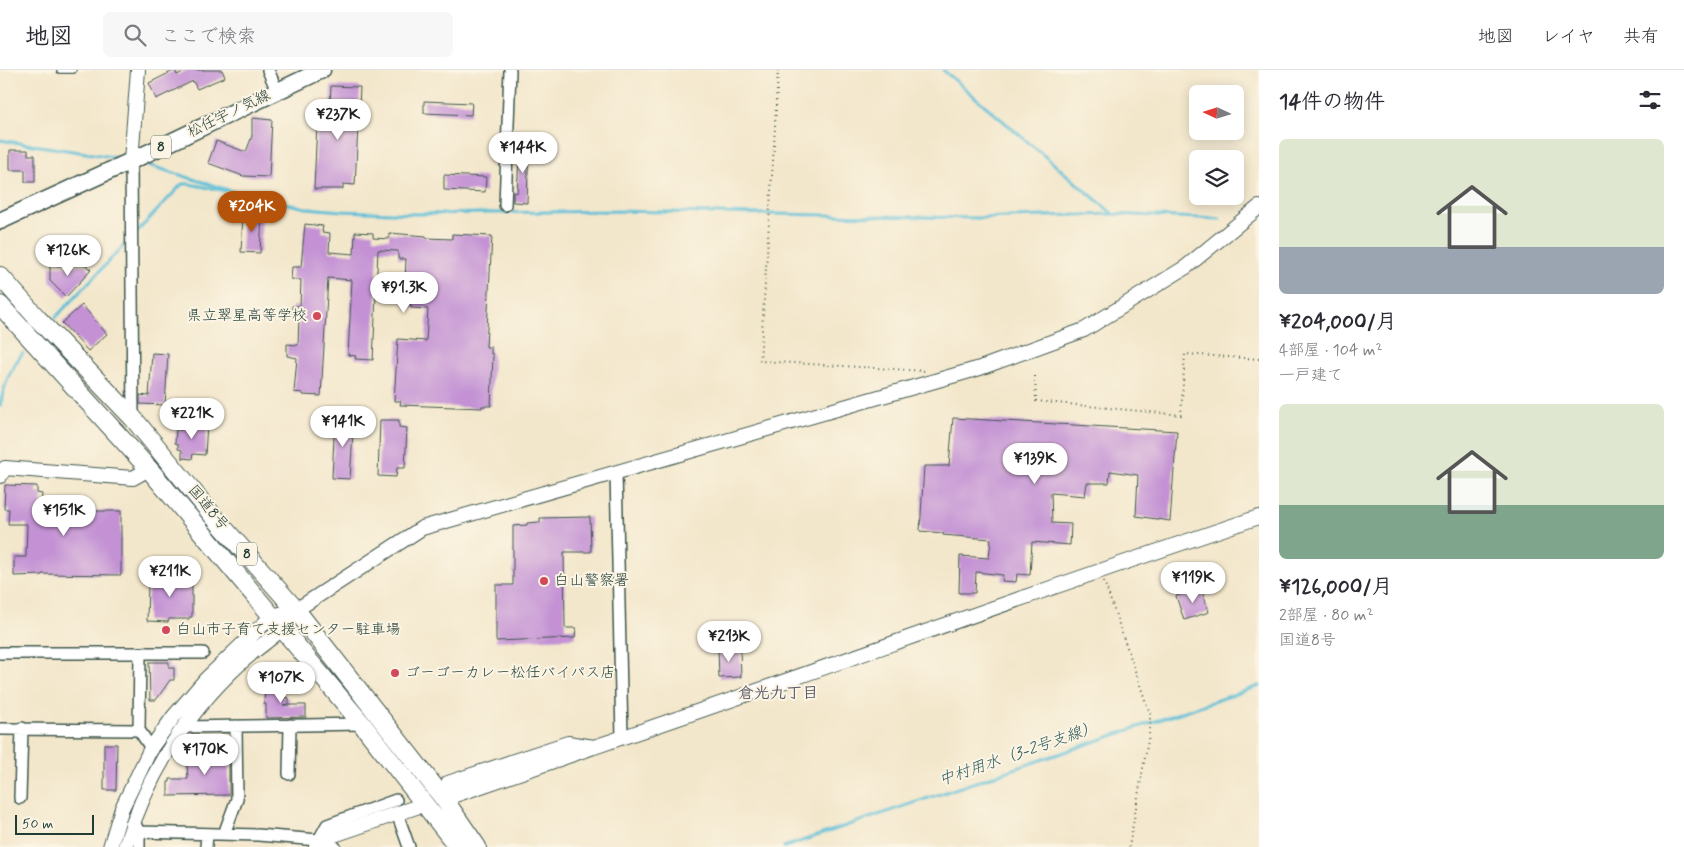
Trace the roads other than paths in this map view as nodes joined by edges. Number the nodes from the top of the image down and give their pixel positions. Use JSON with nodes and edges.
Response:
{"nodes":[{"id":1,"x":60,"y":70,"type":"edge"},
{"id":2,"x":73,"y":70,"type":"edge"},
{"id":3,"x":138,"y":70,"type":"edge"},
{"id":4,"x":268,"y":70,"type":"edge"},
{"id":5,"x":322,"y":70,"type":"edge"},
{"id":6,"x":510,"y":70,"type":"edge"},
{"id":7,"x":277,"y":91,"type":"junction"},
{"id":8,"x":131,"y":161,"type":"junction"},
{"id":9,"x":505,"y":205,"type":"dead end"},
{"id":10,"x":1259,"y":207,"type":"edge"},
{"id":11,"x":0,"y":221,"type":"edge"},
{"id":12,"x":0,"y":276,"type":"edge"},
{"id":13,"x":0,"y":305,"type":"edge"},
{"id":14,"x":133,"y":418,"type":"junction"},
{"id":15,"x":150,"y":469,"type":"junction"},
{"id":16,"x":616,"y":472,"type":"junction"},
{"id":17,"x":0,"y":476,"type":"edge"},
{"id":18,"x":1259,"y":517,"type":"edge"},
{"id":19,"x":296,"y":610,"type":"junction"},
{"id":20,"x":278,"y":623,"type":"junction"},
{"id":21,"x":0,"y":653,"type":"edge"},
{"id":22,"x":203,"y":653,"type":"dead end"},
{"id":23,"x":140,"y":654,"type":"junction"},
{"id":24,"x":362,"y":724,"type":"junction"},
{"id":25,"x":290,"y":725,"type":"junction"},
{"id":26,"x":183,"y":726,"type":"junction"},
{"id":27,"x":236,"y":726,"type":"junction"},
{"id":28,"x":22,"y":728,"type":"junction"},
{"id":29,"x":0,"y":729,"type":"edge"},
{"id":30,"x":139,"y":730,"type":"junction"},
{"id":31,"x":622,"y":737,"type":"junction"},
{"id":32,"x":151,"y":748,"type":"junction"},
{"id":33,"x":289,"y":774,"type":"dead end"},
{"id":34,"x":446,"y":791,"type":"junction"},
{"id":35,"x":20,"y":798,"type":"dead end"},
{"id":36,"x":425,"y":804,"type":"junction"},
{"id":37,"x":396,"y":807,"type":"junction"},
{"id":38,"x":136,"y":826,"type":"junction"},
{"id":39,"x":207,"y":834,"type":"junction"},
{"id":40,"x":224,"y":834,"type":"junction"},
{"id":41,"x":258,"y":836,"type":"junction"},
{"id":42,"x":321,"y":845,"type":"edge"},
{"id":43,"x":110,"y":847,"type":"edge"},
{"id":44,"x":125,"y":847,"type":"edge"},
{"id":45,"x":139,"y":847,"type":"edge"},
{"id":46,"x":206,"y":847,"type":"edge"},
{"id":47,"x":255,"y":847,"type":"edge"},
{"id":48,"x":409,"y":847,"type":"edge"},
{"id":49,"x":458,"y":847,"type":"edge"},
{"id":50,"x":477,"y":847,"type":"edge"}],
"edges":[{"from":1,"to":2,"type":"lane"},
{"from":3,"to":8,"type":"street"},
{"from":4,"to":7,"type":"street"},
{"from":5,"to":7,"type":"main road","name":"松任宇ノ気線","number":"8"},
{"from":6,"to":9,"type":"street"},
{"from":7,"to":8,"type":"main road","name":"松任宇ノ気線","number":"8"},
{"from":8,"to":11,"type":"main road","name":"松任宇ノ気線","number":"8"},
{"from":8,"to":14,"type":"street"},
{"from":10,"to":16,"type":"street"},
{"from":12,"to":14,"type":"highway","name":"国道8号","number":"8"},
{"from":13,"to":15,"type":"highway","name":"国道8号","number":"8"},
{"from":14,"to":19,"type":"highway","name":"国道8号","number":"8"},
{"from":15,"to":17,"type":"street"},
{"from":15,"to":20,"type":"highway","name":"国道8号","number":"8"},
{"from":16,"to":19,"type":"street"},
{"from":16,"to":31,"type":"street"},
{"from":18,"to":31,"type":"street"},
{"from":19,"to":20,"type":"street"},
{"from":19,"to":34,"type":"highway","name":"国道8号","number":"8"},
{"from":20,"to":24,"type":"highway","name":"国道8号","number":"8"},
{"from":20,"to":26,"type":"street"},
{"from":20,"to":32,"type":"street"},
{"from":21,"to":23,"type":"street"},
{"from":22,"to":23,"type":"street"},
{"from":23,"to":30,"type":"street"},
{"from":24,"to":25,"type":"street"},
{"from":24,"to":36,"type":"highway","name":"国道8号","number":"8"},
{"from":25,"to":27,"type":"street"},
{"from":25,"to":33,"type":"street"},
{"from":26,"to":27,"type":"street"},
{"from":26,"to":38,"type":"street"},
{"from":27,"to":40,"type":"street"},
{"from":28,"to":29,"type":"street"},
{"from":28,"to":30,"type":"street"},
{"from":28,"to":35,"type":"street"},
{"from":30,"to":32,"type":"street"},
{"from":31,"to":34,"type":"street"},
{"from":32,"to":43,"type":"street"},
{"from":34,"to":50,"type":"highway","name":"国道8号","number":"8"},
{"from":36,"to":37,"type":"street"},
{"from":36,"to":49,"type":"highway","name":"国道8号","number":"8"},
{"from":37,"to":42,"type":"street"},
{"from":37,"to":48,"type":"street"},
{"from":38,"to":39,"type":"street"},
{"from":38,"to":44,"type":"street"},
{"from":38,"to":45,"type":"street"},
{"from":39,"to":40,"type":"street"},
{"from":39,"to":46,"type":"street"},
{"from":40,"to":41,"type":"street"},
{"from":41,"to":42,"type":"street"},
{"from":41,"to":47,"type":"street"}]}
